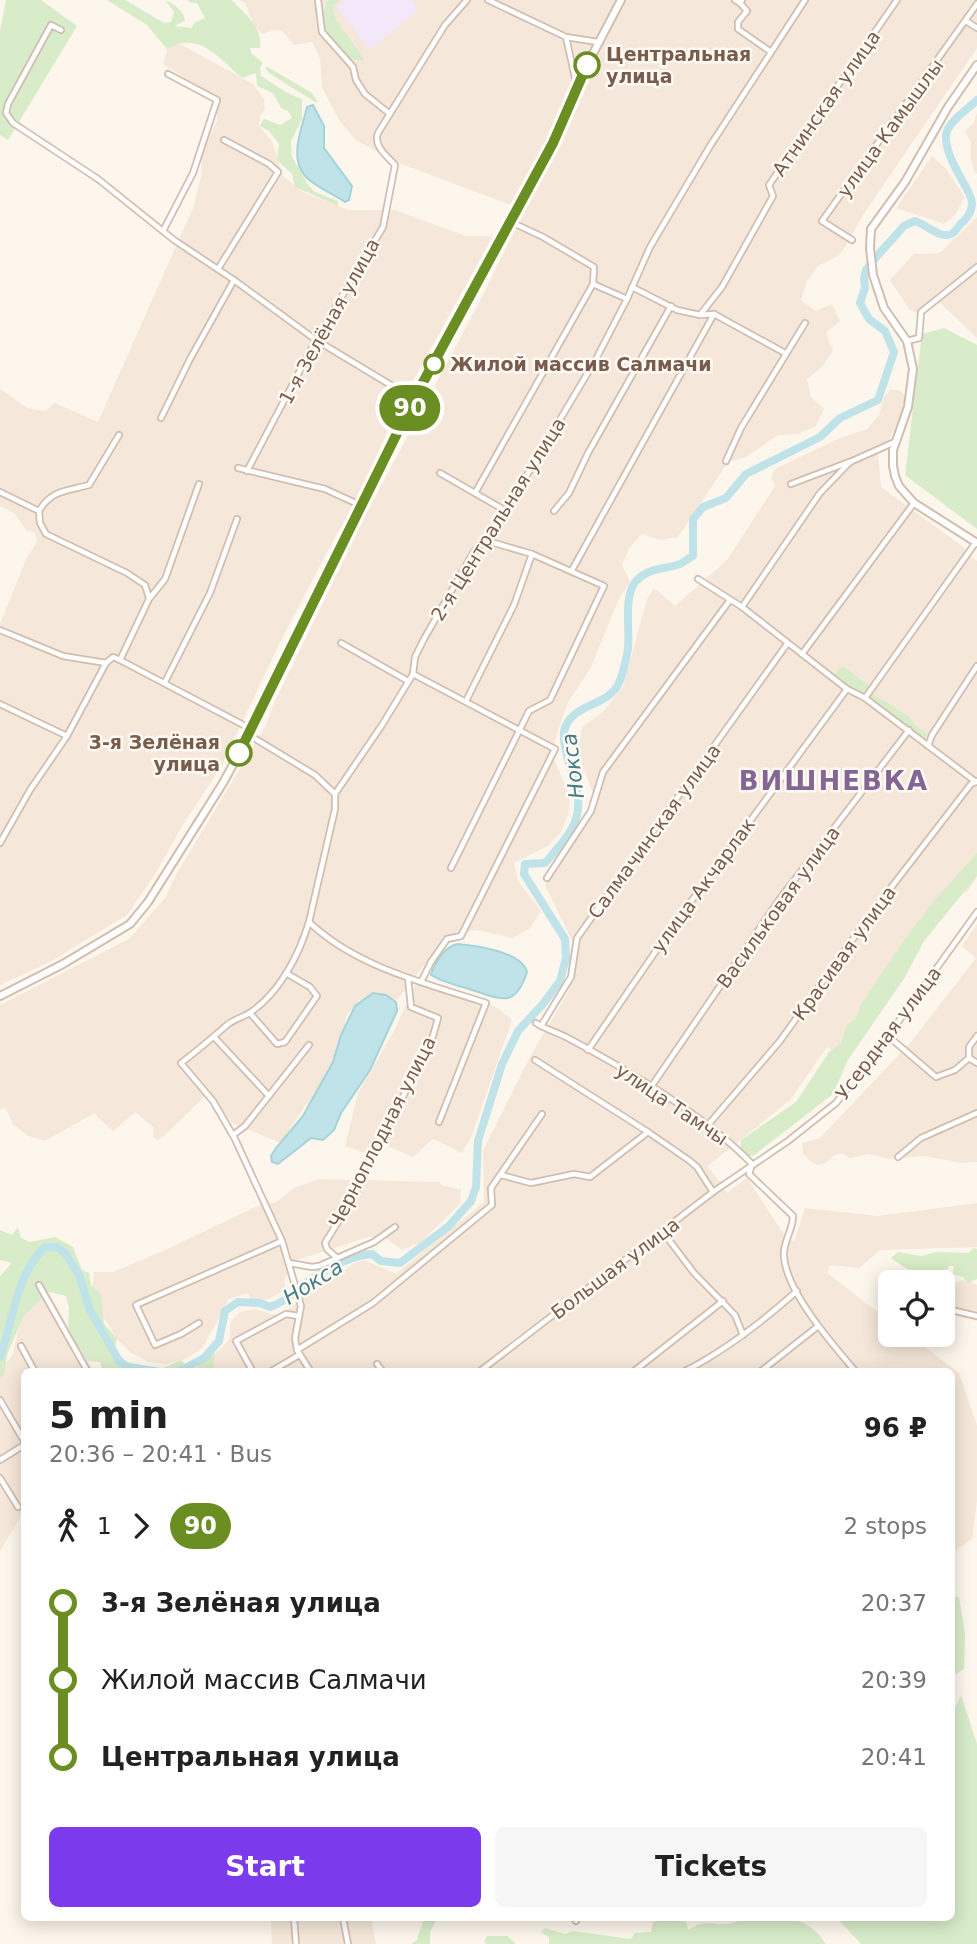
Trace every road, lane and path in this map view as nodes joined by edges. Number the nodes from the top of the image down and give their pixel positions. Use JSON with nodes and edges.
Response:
{"nodes":[{"id":1,"x":318,"y":0,"type":"edge"},
{"id":2,"x":467,"y":0,"type":"edge"},
{"id":3,"x":488,"y":0,"type":"edge"},
{"id":4,"x":621,"y":0,"type":"edge"},
{"id":5,"x":805,"y":0,"type":"edge"},
{"id":6,"x":897,"y":0,"type":"edge"},
{"id":7,"x":739,"y":1,"type":"edge"},
{"id":8,"x":977,"y":4,"type":"edge"},
{"id":9,"x":966,"y":21,"type":"junction"},
{"id":10,"x":977,"y":28,"type":"edge"},
{"id":11,"x":61,"y":30,"type":"dead end"},
{"id":12,"x":566,"y":37,"type":"junction"},
{"id":13,"x":598,"y":42,"type":"junction"},
{"id":14,"x":771,"y":52,"type":"junction"},
{"id":15,"x":977,"y":65,"type":"edge"},
{"id":16,"x":168,"y":74,"type":"dead end"},
{"id":17,"x":578,"y":89,"type":"junction"},
{"id":18,"x":390,"y":114,"type":"junction"},
{"id":19,"x":224,"y":141,"type":"dead end"},
{"id":20,"x":511,"y":222,"type":"junction"},
{"id":21,"x":163,"y":231,"type":"junction"},
{"id":22,"x":852,"y":240,"type":"dead end"},
{"id":23,"x":977,"y":267,"type":"edge"},
{"id":24,"x":218,"y":269,"type":"junction"},
{"id":25,"x":234,"y":280,"type":"junction"},
{"id":26,"x":593,"y":284,"type":"junction"},
{"id":27,"x":632,"y":287,"type":"junction"},
{"id":28,"x":627,"y":299,"type":"junction"},
{"id":29,"x":671,"y":306,"type":"junction"},
{"id":30,"x":714,"y":314,"type":"junction"},
{"id":31,"x":700,"y":316,"type":"junction"},
{"id":32,"x":805,"y":323,"type":"dead end"},
{"id":33,"x":316,"y":340,"type":"junction"},
{"id":34,"x":907,"y":341,"type":"junction"},
{"id":35,"x":785,"y":353,"type":"junction"},
{"id":36,"x":414,"y":399,"type":"junction"},
{"id":37,"x":161,"y":418,"type":"dead end"},
{"id":38,"x":119,"y":435,"type":"dead end"},
{"id":39,"x":897,"y":441,"type":"junction"},
{"id":40,"x":726,"y":461,"type":"dead end"},
{"id":41,"x":850,"y":462,"type":"junction"},
{"id":42,"x":238,"y":468,"type":"dead end"},
{"id":43,"x":247,"y":471,"type":"junction"},
{"id":44,"x":440,"y":472,"type":"dead end"},
{"id":45,"x":199,"y":484,"type":"dead end"},
{"id":46,"x":791,"y":484,"type":"dead end"},
{"id":47,"x":0,"y":492,"type":"edge"},
{"id":48,"x":475,"y":493,"type":"junction"},
{"id":49,"x":914,"y":503,"type":"junction"},
{"id":50,"x":360,"y":505,"type":"junction"},
{"id":51,"x":39,"y":511,"type":"junction"},
{"id":52,"x":506,"y":511,"type":"junction"},
{"id":53,"x":554,"y":511,"type":"dead end"},
{"id":54,"x":237,"y":519,"type":"dead end"},
{"id":55,"x":484,"y":540,"type":"junction"},
{"id":56,"x":976,"y":543,"type":"edge"},
{"id":57,"x":532,"y":554,"type":"junction"},
{"id":58,"x":572,"y":569,"type":"junction"},
{"id":59,"x":698,"y":579,"type":"dead end"},
{"id":60,"x":149,"y":599,"type":"junction"},
{"id":61,"x":730,"y":600,"type":"junction"},
{"id":62,"x":742,"y":607,"type":"junction"},
{"id":63,"x":0,"y":630,"type":"edge"},
{"id":64,"x":341,"y":643,"type":"dead end"},
{"id":65,"x":787,"y":644,"type":"junction"},
{"id":66,"x":802,"y":655,"type":"junction"},
{"id":67,"x":120,"y":660,"type":"junction"},
{"id":68,"x":106,"y":663,"type":"junction"},
{"id":69,"x":977,"y":666,"type":"edge"},
{"id":70,"x":413,"y":674,"type":"junction"},
{"id":71,"x":408,"y":681,"type":"junction"},
{"id":72,"x":165,"y":682,"type":"junction"},
{"id":73,"x":847,"y":689,"type":"junction"},
{"id":74,"x":865,"y":698,"type":"junction"},
{"id":75,"x":466,"y":701,"type":"junction"},
{"id":76,"x":0,"y":704,"type":"edge"},
{"id":77,"x":519,"y":730,"type":"junction"},
{"id":78,"x":909,"y":730,"type":"junction"},
{"id":79,"x":250,"y":732,"type":"junction"},
{"id":80,"x":67,"y":736,"type":"junction"},
{"id":81,"x":928,"y":746,"type":"junction"},
{"id":82,"x":977,"y":781,"type":"edge"},
{"id":83,"x":335,"y":794,"type":"junction"},
{"id":84,"x":0,"y":844,"type":"edge"},
{"id":85,"x":451,"y":868,"type":"dead end"},
{"id":86,"x":547,"y":878,"type":"dead end"},
{"id":87,"x":977,"y":912,"type":"edge"},
{"id":88,"x":309,"y":922,"type":"junction"},
{"id":89,"x":286,"y":973,"type":"junction"},
{"id":90,"x":408,"y":978,"type":"junction"},
{"id":91,"x":421,"y":982,"type":"junction"},
{"id":92,"x":0,"y":996,"type":"edge"},
{"id":93,"x":250,"y":1013,"type":"junction"},
{"id":94,"x":539,"y":1025,"type":"joint"},
{"id":95,"x":888,"y":1036,"type":"junction"},
{"id":96,"x":977,"y":1036,"type":"edge"},
{"id":97,"x":214,"y":1038,"type":"junction"},
{"id":98,"x":309,"y":1045,"type":"dead end"},
{"id":99,"x":588,"y":1050,"type":"junction"},
{"id":100,"x":969,"y":1058,"type":"junction"},
{"id":101,"x":535,"y":1060,"type":"dead end"},
{"id":102,"x":977,"y":1063,"type":"edge"},
{"id":103,"x":651,"y":1087,"type":"junction"},
{"id":104,"x":269,"y":1096,"type":"junction"},
{"id":105,"x":977,"y":1113,"type":"edge"},
{"id":106,"x":542,"y":1114,"type":"dead end"},
{"id":107,"x":439,"y":1122,"type":"dead end"},
{"id":108,"x":708,"y":1125,"type":"junction"},
{"id":109,"x":648,"y":1132,"type":"junction"},
{"id":110,"x":233,"y":1135,"type":"junction"},
{"id":111,"x":898,"y":1157,"type":"dead end"},
{"id":112,"x":752,"y":1164,"type":"junction"},
{"id":113,"x":501,"y":1175,"type":"junction"},
{"id":114,"x":713,"y":1192,"type":"junction"},
{"id":115,"x":396,"y":1227,"type":"dead end"},
{"id":116,"x":663,"y":1232,"type":"junction"},
{"id":117,"x":282,"y":1241,"type":"junction"},
{"id":118,"x":336,"y":1257,"type":"junction"},
{"id":119,"x":288,"y":1263,"type":"junction"},
{"id":120,"x":39,"y":1285,"type":"dead end"},
{"id":121,"x":797,"y":1291,"type":"junction"},
{"id":122,"x":723,"y":1301,"type":"junction"},
{"id":123,"x":955,"y":1311,"type":"edge"},
{"id":124,"x":299,"y":1316,"type":"junction"},
{"id":125,"x":977,"y":1316,"type":"edge"},
{"id":126,"x":199,"y":1322,"type":"dead end"},
{"id":127,"x":817,"y":1327,"type":"junction"},
{"id":128,"x":743,"y":1335,"type":"junction"},
{"id":129,"x":20,"y":1346,"type":"dead end"},
{"id":130,"x":298,"y":1352,"type":"junction"},
{"id":131,"x":377,"y":1364,"type":"dead end"},
{"id":132,"x":33,"y":1368,"type":"edge"},
{"id":133,"x":86,"y":1368,"type":"edge"},
{"id":134,"x":251,"y":1368,"type":"edge"},
{"id":135,"x":276,"y":1368,"type":"edge"},
{"id":136,"x":308,"y":1368,"type":"edge"},
{"id":137,"x":380,"y":1368,"type":"edge"},
{"id":138,"x":484,"y":1368,"type":"edge"},
{"id":139,"x":638,"y":1368,"type":"edge"},
{"id":140,"x":691,"y":1368,"type":"edge"},
{"id":141,"x":765,"y":1368,"type":"edge"},
{"id":142,"x":853,"y":1368,"type":"edge"},
{"id":143,"x":0,"y":1400,"type":"edge"},
{"id":144,"x":21,"y":1438,"type":"edge"},
{"id":145,"x":21,"y":1445,"type":"edge"},
{"id":146,"x":0,"y":1460,"type":"edge"},
{"id":147,"x":0,"y":1478,"type":"edge"},
{"id":148,"x":18,"y":1507,"type":"dead end"},
{"id":149,"x":294,"y":1921,"type":"edge"},
{"id":150,"x":344,"y":1921,"type":"edge"},
{"id":151,"x":296,"y":1944,"type":"edge"},
{"id":152,"x":348,"y":1944,"type":"edge"}],
"edges":[{"from":1,"to":18,"type":"street"},
{"from":2,"to":18,"type":"street"},
{"from":3,"to":12,"type":"street"},
{"from":4,"to":13,"type":"street"},
{"from":5,"to":14,"type":"street","name":"2-я Центральная улица"},
{"from":6,"to":31,"type":"street","name":"Атнинская улица"},
{"from":7,"to":14,"type":"street"},
{"from":8,"to":9,"type":"street","name":"улица Камышлы"},
{"from":9,"to":10,"type":"street"},
{"from":9,"to":22,"type":"street","name":"улица Камышлы"},
{"from":11,"to":21,"type":"street"},
{"from":12,"to":13,"type":"street"},
{"from":12,"to":17,"type":"street"},
{"from":13,"to":17,"type":"street"},
{"from":14,"to":27,"type":"street","name":"2-я Центральная улица"},
{"from":15,"to":34,"type":"street"},
{"from":16,"to":21,"type":"street"},
{"from":17,"to":20,"type":"street"},
{"from":18,"to":33,"type":"street","name":"1-я Зелёная улица"},
{"from":19,"to":24,"type":"street"},
{"from":20,"to":26,"type":"street"},
{"from":20,"to":36,"type":"street"},
{"from":21,"to":24,"type":"street"},
{"from":23,"to":34,"type":"street"},
{"from":24,"to":25,"type":"street"},
{"from":25,"to":33,"type":"street"},
{"from":25,"to":37,"type":"street"},
{"from":26,"to":28,"type":"street"},
{"from":26,"to":48,"type":"street","name":"2-я Центральная улица"},
{"from":27,"to":28,"type":"street","name":"2-я Центральная улица"},
{"from":27,"to":29,"type":"street"},
{"from":28,"to":52,"type":"street","name":"2-я Центральная улица"},
{"from":29,"to":31,"type":"street"},
{"from":29,"to":53,"type":"street"},
{"from":30,"to":31,"type":"street"},
{"from":30,"to":35,"type":"street"},
{"from":30,"to":58,"type":"street"},
{"from":32,"to":35,"type":"street"},
{"from":33,"to":36,"type":"street"},
{"from":33,"to":43,"type":"street","name":"1-я Зелёная улица"},
{"from":34,"to":39,"type":"street"},
{"from":35,"to":40,"type":"street"},
{"from":36,"to":50,"type":"street"},
{"from":38,"to":51,"type":"street"},
{"from":39,"to":41,"type":"street"},
{"from":39,"to":49,"type":"street"},
{"from":41,"to":46,"type":"street"},
{"from":41,"to":62,"type":"street"},
{"from":42,"to":43,"type":"street"},
{"from":43,"to":50,"type":"street"},
{"from":44,"to":48,"type":"street"},
{"from":45,"to":60,"type":"street"},
{"from":47,"to":51,"type":"street"},
{"from":48,"to":52,"type":"street"},
{"from":49,"to":56,"type":"street"},
{"from":49,"to":66,"type":"street"},
{"from":50,"to":79,"type":"street"},
{"from":51,"to":60,"type":"street"},
{"from":52,"to":55,"type":"street","name":"2-я Центральная улица"},
{"from":54,"to":72,"type":"street"},
{"from":55,"to":57,"type":"street"},
{"from":55,"to":70,"type":"street","name":"2-я Центральная улица"},
{"from":56,"to":74,"type":"street"},
{"from":57,"to":58,"type":"street"},
{"from":57,"to":75,"type":"street"},
{"from":58,"to":77,"type":"street"},
{"from":59,"to":61,"type":"street"},
{"from":60,"to":67,"type":"street"},
{"from":61,"to":62,"type":"street"},
{"from":61,"to":86,"type":"street"},
{"from":62,"to":65,"type":"street"},
{"from":63,"to":68,"type":"street"},
{"from":64,"to":71,"type":"street"},
{"from":65,"to":66,"type":"street"},
{"from":65,"to":94,"type":"street","name":"Салмачинская улица"},
{"from":66,"to":73,"type":"street"},
{"from":67,"to":68,"type":"street"},
{"from":67,"to":72,"type":"street"},
{"from":68,"to":80,"type":"street"},
{"from":69,"to":81,"type":"street"},
{"from":70,"to":71,"type":"street","name":"2-я Центральная улица"},
{"from":70,"to":75,"type":"street"},
{"from":71,"to":83,"type":"street","name":"2-я Центральная улица"},
{"from":72,"to":79,"type":"street"},
{"from":73,"to":74,"type":"street"},
{"from":73,"to":99,"type":"street","name":"улица Акчарлак"},
{"from":74,"to":78,"type":"street"},
{"from":75,"to":77,"type":"street"},
{"from":76,"to":80,"type":"street"},
{"from":77,"to":85,"type":"street"},
{"from":77,"to":91,"type":"street"},
{"from":78,"to":81,"type":"street"},
{"from":78,"to":103,"type":"street","name":"Васильковая улица"},
{"from":79,"to":83,"type":"street"},
{"from":79,"to":92,"type":"street"},
{"from":80,"to":84,"type":"street"},
{"from":81,"to":82,"type":"street"},
{"from":82,"to":108,"type":"street","name":"Красивая улица"},
{"from":83,"to":88,"type":"street","name":"2-я Центральная улица"},
{"from":87,"to":95,"type":"street","name":"Усердная улица"},
{"from":88,"to":89,"type":"street","name":"2-я Центральная улица"},
{"from":88,"to":90,"type":"street"},
{"from":89,"to":93,"type":"street","name":"2-я Центральная улица"},
{"from":89,"to":93,"type":"street"},
{"from":90,"to":91,"type":"street"},
{"from":90,"to":118,"type":"street","name":"Черноплодная улица"},
{"from":91,"to":107,"type":"street"},
{"from":93,"to":97,"type":"street","name":"2-я Центральная улица"},
{"from":94,"to":99,"type":"street","name":"улица Тамчы"},
{"from":95,"to":100,"type":"street"},
{"from":95,"to":112,"type":"street","name":"Усердная улица"},
{"from":96,"to":100,"type":"street"},
{"from":97,"to":104,"type":"street"},
{"from":97,"to":110,"type":"street","name":"2-я Центральная улица"},
{"from":98,"to":104,"type":"street"},
{"from":99,"to":103,"type":"street","name":"улица Тамчы"},
{"from":100,"to":102,"type":"street"},
{"from":101,"to":109,"type":"street"},
{"from":103,"to":108,"type":"street","name":"улица Тамчы"},
{"from":104,"to":110,"type":"street"},
{"from":105,"to":111,"type":"street"},
{"from":106,"to":113,"type":"street"},
{"from":108,"to":112,"type":"street","name":"улица Тамчы"},
{"from":109,"to":113,"type":"street"},
{"from":109,"to":114,"type":"street"},
{"from":110,"to":117,"type":"street","name":"2-я Центральная улица"},
{"from":112,"to":114,"type":"street","name":"Большая улица"},
{"from":112,"to":121,"type":"street","name":"улица Тамчы"},
{"from":113,"to":130,"type":"street"},
{"from":114,"to":116,"type":"street","name":"Большая улица"},
{"from":115,"to":118,"type":"street"},
{"from":116,"to":122,"type":"street"},
{"from":116,"to":138,"type":"street","name":"Большая улица"},
{"from":117,"to":119,"type":"street","name":"2-я Центральная улица"},
{"from":117,"to":126,"type":"street"},
{"from":118,"to":119,"type":"street"},
{"from":119,"to":124,"type":"street","name":"2-я Центральная улица"},
{"from":120,"to":133,"type":"street"},
{"from":121,"to":127,"type":"street","name":"улица Тамчы"},
{"from":121,"to":128,"type":"street"},
{"from":122,"to":128,"type":"street"},
{"from":122,"to":139,"type":"street"},
{"from":123,"to":125,"type":"street"},
{"from":124,"to":130,"type":"street"},
{"from":124,"to":134,"type":"street"},
{"from":127,"to":141,"type":"street"},
{"from":127,"to":142,"type":"street","name":"улица Тамчы"},
{"from":128,"to":140,"type":"street"},
{"from":129,"to":132,"type":"street"},
{"from":130,"to":135,"type":"street"},
{"from":130,"to":136,"type":"street"},
{"from":131,"to":137,"type":"street"},
{"from":143,"to":144,"type":"street"},
{"from":145,"to":146,"type":"street"},
{"from":147,"to":148,"type":"street"},
{"from":149,"to":151,"type":"street"},
{"from":150,"to":152,"type":"street"}]}
